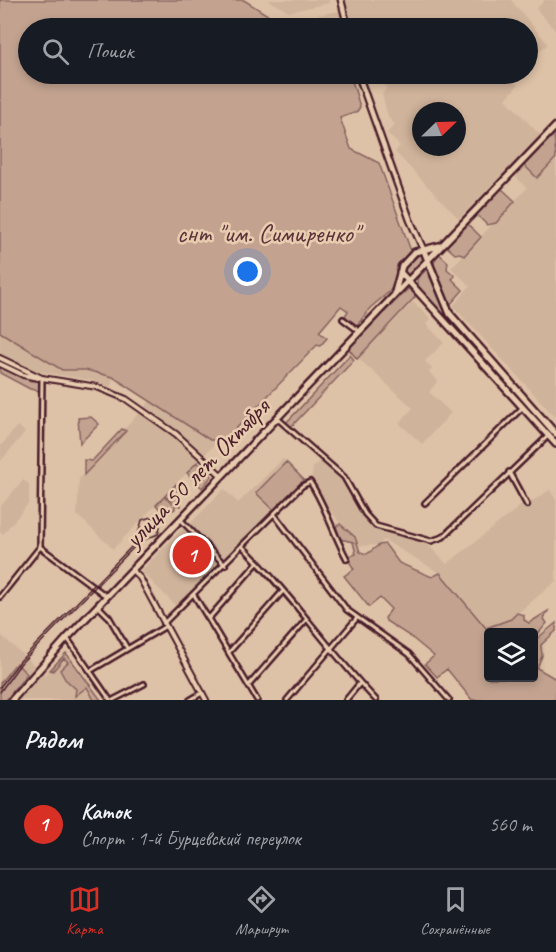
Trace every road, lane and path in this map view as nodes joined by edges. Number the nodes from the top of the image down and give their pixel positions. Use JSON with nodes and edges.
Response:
{"nodes":[{"id":1,"x":341,"y":0,"type":"edge"},
{"id":2,"x":346,"y":18,"type":"edge"},
{"id":3,"x":362,"y":84,"type":"edge"},
{"id":4,"x":556,"y":126,"type":"edge"},
{"id":5,"x":417,"y":239,"type":"junction"},
{"id":6,"x":447,"y":240,"type":"junction"},
{"id":7,"x":424,"y":251,"type":"junction"},
{"id":8,"x":415,"y":252,"type":"junction"},
{"id":9,"x":429,"y":262,"type":"junction"},
{"id":10,"x":400,"y":272,"type":"junction"},
{"id":11,"x":409,"y":280,"type":"junction"},
{"id":12,"x":394,"y":293,"type":"junction"},
{"id":13,"x":343,"y":319,"type":"dead end"},
{"id":14,"x":358,"y":331,"type":"junction"},
{"id":15,"x":0,"y":358,"type":"edge"},
{"id":16,"x":0,"y":364,"type":"edge"},
{"id":17,"x":42,"y":378,"type":"junction"},
{"id":18,"x":514,"y":386,"type":"junction"},
{"id":19,"x":509,"y":392,"type":"junction"},
{"id":20,"x":523,"y":407,"type":"junction"},
{"id":21,"x":277,"y":418,"type":"junction"},
{"id":22,"x":553,"y":436,"type":"edge"},
{"id":23,"x":556,"y":444,"type":"edge"},
{"id":24,"x":509,"y":472,"type":"junction"},
{"id":25,"x":222,"y":477,"type":"junction"},
{"id":26,"x":425,"y":503,"type":"dead end"},
{"id":27,"x":527,"y":505,"type":"dead end"},
{"id":28,"x":274,"y":513,"type":"junction"},
{"id":29,"x":180,"y":519,"type":"junction"},
{"id":30,"x":242,"y":546,"type":"junction"},
{"id":31,"x":40,"y":547,"type":"junction"},
{"id":32,"x":348,"y":559,"type":"dead end"},
{"id":33,"x":259,"y":562,"type":"junction"},
{"id":34,"x":225,"y":564,"type":"junction"},
{"id":35,"x":132,"y":570,"type":"junction"},
{"id":36,"x":283,"y":591,"type":"junction"},
{"id":37,"x":194,"y":595,"type":"junction"},
{"id":38,"x":0,"y":597,"type":"edge"},
{"id":39,"x":106,"y":597,"type":"junction"},
{"id":40,"x":98,"y":606,"type":"junction"},
{"id":41,"x":210,"y":617,"type":"junction"},
{"id":42,"x":357,"y":618,"type":"junction"},
{"id":43,"x":306,"y":620,"type":"junction"},
{"id":44,"x":165,"y":624,"type":"junction"},
{"id":45,"x":67,"y":638,"type":"junction"},
{"id":46,"x":127,"y":648,"type":"junction"},
{"id":47,"x":330,"y":650,"type":"junction"},
{"id":48,"x":230,"y":651,"type":"junction"},
{"id":49,"x":90,"y":671,"type":"junction"},
{"id":50,"x":360,"y":683,"type":"junction"},
{"id":51,"x":144,"y":684,"type":"dead end"},
{"id":52,"x":249,"y":685,"type":"junction"},
{"id":53,"x":202,"y":693,"type":"junction"},
{"id":54,"x":12,"y":700,"type":"edge"},
{"id":55,"x":111,"y":700,"type":"edge"},
{"id":56,"x":190,"y":700,"type":"edge"},
{"id":57,"x":206,"y":700,"type":"edge"},
{"id":58,"x":257,"y":700,"type":"edge"},
{"id":59,"x":287,"y":700,"type":"edge"},
{"id":60,"x":346,"y":700,"type":"edge"},
{"id":61,"x":376,"y":700,"type":"edge"},
{"id":62,"x":449,"y":700,"type":"edge"}],
"edges":[{"from":1,"to":2,"type":"main road"},
{"from":3,"to":5,"type":"main road"},
{"from":4,"to":6,"type":"main road"},
{"from":5,"to":7,"type":"main road"},
{"from":5,"to":8,"type":"main road"},
{"from":6,"to":7,"type":"main road"},
{"from":6,"to":9,"type":"main road"},
{"from":7,"to":8,"type":"main road"},
{"from":7,"to":9,"type":"main road"},
{"from":8,"to":10,"type":"main road"},
{"from":9,"to":11,"type":"main road","name":"улица 50 лет Октября"},
{"from":9,"to":18,"type":"main road"},
{"from":10,"to":11,"type":"main road"},
{"from":10,"to":12,"type":"main road"},
{"from":11,"to":12,"type":"main road","name":"улица 50 лет Октября"},
{"from":11,"to":19,"type":"main road"},
{"from":12,"to":14,"type":"main road","name":"улица 50 лет Октября"},
{"from":13,"to":14,"type":"street"},
{"from":14,"to":21,"type":"main road","name":"улица 50 лет Октября"},
{"from":15,"to":17,"type":"street"},
{"from":16,"to":17,"type":"street"},
{"from":17,"to":25,"type":"street"},
{"from":17,"to":31,"type":"street"},
{"from":18,"to":19,"type":"main road"},
{"from":18,"to":22,"type":"main road"},
{"from":19,"to":20,"type":"main road"},
{"from":20,"to":22,"type":"main road"},
{"from":20,"to":26,"type":"street"},
{"from":21,"to":24,"type":"street"},
{"from":21,"to":25,"type":"main road","name":"улица 50 лет Октября"},
{"from":22,"to":23,"type":"main road"},
{"from":22,"to":24,"type":"street"},
{"from":24,"to":27,"type":"street"},
{"from":25,"to":29,"type":"main road","name":"улица 50 лет Октября"},
{"from":28,"to":30,"type":"street"},
{"from":28,"to":32,"type":"street"},
{"from":28,"to":42,"type":"street"},
{"from":29,"to":34,"type":"street"},
{"from":29,"to":35,"type":"main road","name":"улица 50 лет Октября"},
{"from":30,"to":33,"type":"street"},
{"from":30,"to":34,"type":"street"},
{"from":31,"to":38,"type":"street"},
{"from":31,"to":39,"type":"street"},
{"from":33,"to":36,"type":"street"},
{"from":33,"to":41,"type":"street"},
{"from":34,"to":37,"type":"street"},
{"from":35,"to":39,"type":"main road","name":"улица 50 лет Октября"},
{"from":35,"to":44,"type":"street"},
{"from":36,"to":43,"type":"street"},
{"from":36,"to":48,"type":"street"},
{"from":37,"to":41,"type":"street"},
{"from":37,"to":44,"type":"street"},
{"from":39,"to":40,"type":"main road","name":"улица 50 лет Октября"},
{"from":40,"to":45,"type":"main road","name":"улица 50 лет Октября"},
{"from":40,"to":46,"type":"street"},
{"from":41,"to":48,"type":"street"},
{"from":42,"to":47,"type":"street"},
{"from":42,"to":62,"type":"street"},
{"from":43,"to":47,"type":"street"},
{"from":43,"to":52,"type":"street"},
{"from":44,"to":46,"type":"street"},
{"from":44,"to":53,"type":"street"},
{"from":45,"to":49,"type":"street"},
{"from":45,"to":54,"type":"main road","name":"улица 50 лет Октября"},
{"from":46,"to":49,"type":"street"},
{"from":47,"to":50,"type":"street"},
{"from":47,"to":59,"type":"street"},
{"from":48,"to":52,"type":"street"},
{"from":49,"to":55,"type":"street"},
{"from":50,"to":60,"type":"street"},
{"from":50,"to":61,"type":"street"},
{"from":51,"to":55,"type":"street"},
{"from":52,"to":58,"type":"street"},
{"from":53,"to":56,"type":"street"},
{"from":53,"to":57,"type":"street"}]}
